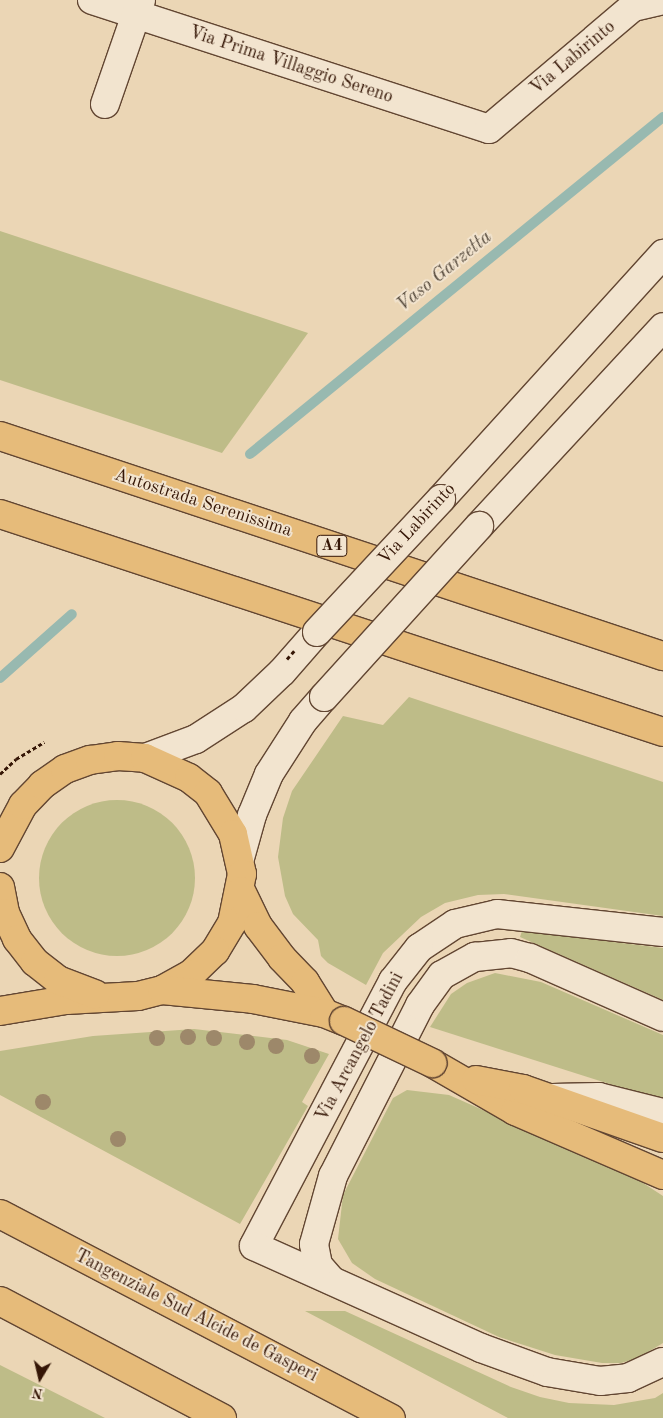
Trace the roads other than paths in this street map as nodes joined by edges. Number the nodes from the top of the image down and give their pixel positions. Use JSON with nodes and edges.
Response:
{"nodes":[{"id":1,"x":92,"y":0,"type":"edge"},
{"id":2,"x":663,"y":0,"type":"edge"},
{"id":3,"x":138,"y":7,"type":"edge"},
{"id":4,"x":105,"y":104,"type":"dead end"},
{"id":5,"x":489,"y":129,"type":"joint"},
{"id":6,"x":663,"y":254,"type":"edge"},
{"id":7,"x":663,"y":327,"type":"edge"},
{"id":8,"x":0,"y":436,"type":"edge"},
{"id":9,"x":0,"y":514,"type":"edge"},
{"id":10,"x":663,"y":656,"type":"edge"},
{"id":11,"x":663,"y":732,"type":"edge"},
{"id":12,"x":145,"y":758,"type":"junction"},
{"id":13,"x":5,"y":838,"type":"edge"},
{"id":14,"x":240,"y":858,"type":"junction"},
{"id":15,"x":0,"y":880,"type":"edge"},
{"id":16,"x":0,"y":886,"type":"edge"},
{"id":17,"x":240,"y":891,"type":"junction"},
{"id":18,"x":663,"y":932,"type":"edge"},
{"id":19,"x":162,"y":990,"type":"junction"},
{"id":20,"x":112,"y":997,"type":"junction"},
{"id":21,"x":0,"y":1011,"type":"edge"},
{"id":22,"x":334,"y":1017,"type":"junction"},
{"id":23,"x":663,"y":1017,"type":"edge"},
{"id":24,"x":460,"y":1076,"type":"junction"},
{"id":25,"x":548,"y":1098,"type":"junction"},
{"id":26,"x":663,"y":1113,"type":"edge"},
{"id":27,"x":663,"y":1138,"type":"edge"},
{"id":28,"x":663,"y":1175,"type":"edge"},
{"id":29,"x":0,"y":1214,"type":"edge"},
{"id":30,"x":331,"y":1280,"type":"junction"},
{"id":31,"x":0,"y":1301,"type":"edge"},
{"id":32,"x":663,"y":1362,"type":"edge"},
{"id":33,"x":222,"y":1418,"type":"edge"},
{"id":34,"x":391,"y":1418,"type":"edge"}],
"edges":[{"from":1,"to":3,"type":"street","name":"Via Prima Villaggio Sereno"},
{"from":2,"to":5,"type":"street","name":"Via Labirinto"},
{"from":3,"to":4,"type":"street"},
{"from":3,"to":5,"type":"street","name":"Via Prima Villaggio Sereno"},
{"from":6,"to":12,"type":"street","name":"Via Labirinto","bridge":true},
{"from":7,"to":14,"type":"street","name":"Via Labirinto","bridge":true},
{"from":8,"to":10,"type":"main road","name":"Autostrada Serenissima","number":"A4"},
{"from":9,"to":11,"type":"main road"},
{"from":12,"to":13,"type":"main road","name":"Via Labirinto"},
{"from":12,"to":14,"type":"main road","name":"Via Labirinto"},
{"from":13,"to":15,"type":"main road","name":"Via Labirinto"},
{"from":14,"to":17,"type":"main road","name":"Via Labirinto"},
{"from":16,"to":20,"type":"main road","name":"Via Labirinto"},
{"from":17,"to":19,"type":"main road","name":"Via Labirinto"},
{"from":17,"to":22,"type":"main road"},
{"from":18,"to":30,"type":"street","name":"Via Arcangelo Tadini"},
{"from":19,"to":20,"type":"main road","name":"Via Labirinto"},
{"from":19,"to":22,"type":"main road"},
{"from":20,"to":21,"type":"main road","name":"Via Labirinto"},
{"from":22,"to":24,"type":"main road","bridge":true},
{"from":23,"to":30,"type":"street","name":"Via Arcangelo Tadini"},
{"from":24,"to":25,"type":"main road"},
{"from":24,"to":28,"type":"main road"},
{"from":25,"to":26,"type":"street"},
{"from":25,"to":27,"type":"main road"},
{"from":29,"to":34,"type":"main road","name":"Tangenziale Sud Alcide de Gasperi"},
{"from":30,"to":32,"type":"street","name":"Via Arcangelo Tadini"},
{"from":31,"to":33,"type":"main road"}]}
